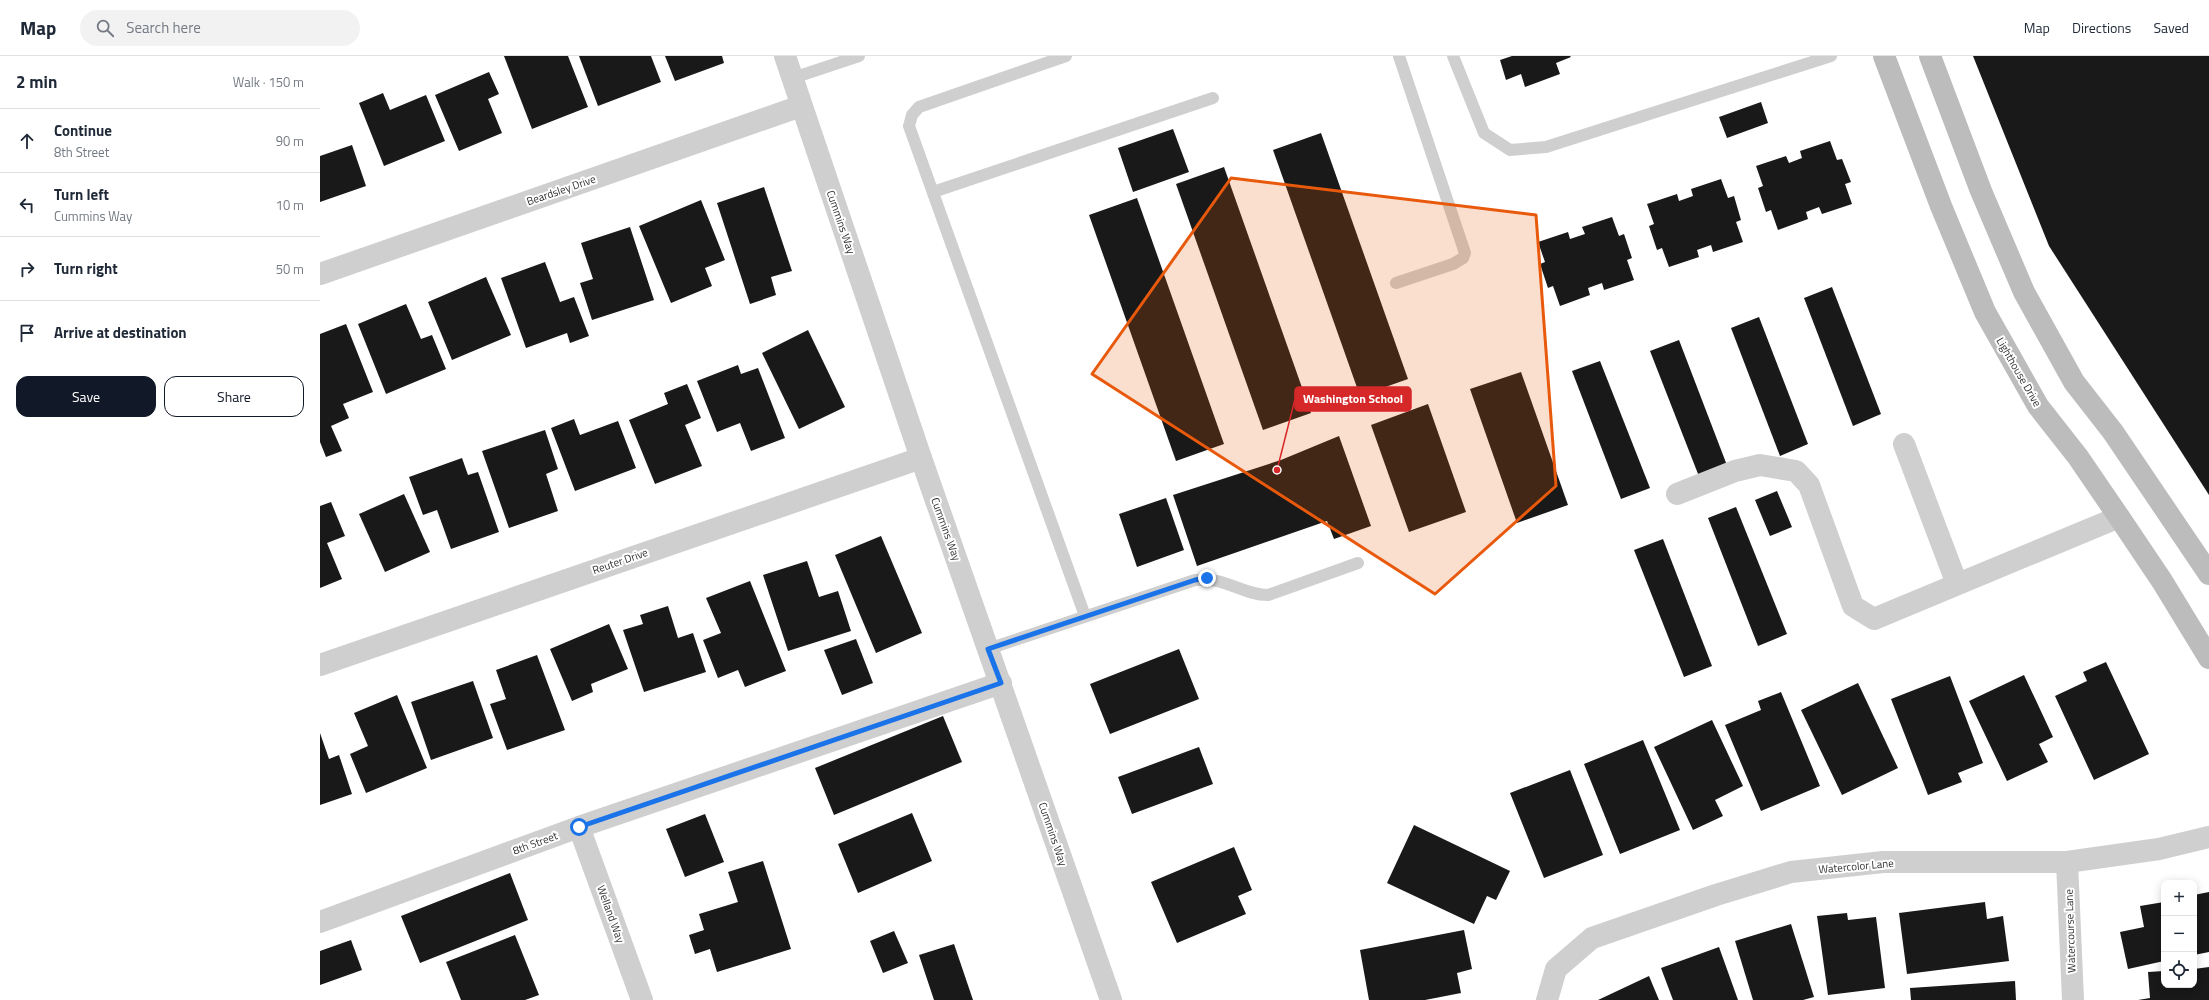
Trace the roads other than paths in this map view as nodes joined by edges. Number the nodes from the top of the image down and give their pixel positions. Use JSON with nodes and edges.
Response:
{"nodes":[{"id":1,"x":785,"y":56,"type":"edge"},
{"id":2,"x":859,"y":56,"type":"edge"},
{"id":3,"x":1066,"y":56,"type":"edge"},
{"id":4,"x":1399,"y":56,"type":"edge"},
{"id":5,"x":1453,"y":56,"type":"edge"},
{"id":6,"x":1831,"y":56,"type":"edge"},
{"id":7,"x":1884,"y":56,"type":"edge"},
{"id":8,"x":1930,"y":56,"type":"edge"},
{"id":9,"x":793,"y":78,"type":"junction"},
{"id":10,"x":1213,"y":98,"type":"dead end"},
{"id":11,"x":801,"y":106,"type":"junction"},
{"id":12,"x":933,"y":192,"type":"junction"},
{"id":13,"x":320,"y":274,"type":"edge"},
{"id":14,"x":1396,"y":283,"type":"dead end"},
{"id":15,"x":1904,"y":444,"type":"dead end"},
{"id":16,"x":920,"y":458,"type":"junction"},
{"id":17,"x":1677,"y":494,"type":"dead end"},
{"id":18,"x":2119,"y":517,"type":"junction"},
{"id":19,"x":1358,"y":564,"type":"dead end"},
{"id":20,"x":2209,"y":574,"type":"edge"},
{"id":21,"x":1956,"y":584,"type":"junction"},
{"id":22,"x":1085,"y":616,"type":"junction"},
{"id":23,"x":988,"y":649,"type":"junction"},
{"id":24,"x":2209,"y":658,"type":"edge"},
{"id":25,"x":320,"y":665,"type":"edge"},
{"id":26,"x":1001,"y":683,"type":"junction"},
{"id":27,"x":579,"y":827,"type":"junction"},
{"id":28,"x":2209,"y":837,"type":"edge"},
{"id":29,"x":2067,"y":862,"type":"junction"},
{"id":30,"x":320,"y":922,"type":"edge"},
{"id":31,"x":642,"y":1000,"type":"edge"},
{"id":32,"x":1111,"y":1000,"type":"edge"},
{"id":33,"x":1547,"y":1000,"type":"edge"},
{"id":34,"x":2073,"y":1000,"type":"edge"}],
"edges":[{"from":1,"to":9,"type":"street","name":"Cummins Way"},
{"from":2,"to":9,"type":"lane"},
{"from":3,"to":12,"type":"lane"},
{"from":4,"to":14,"type":"lane"},
{"from":5,"to":6,"type":"lane"},
{"from":7,"to":18,"type":"street","name":"Lighthouse Drive"},
{"from":8,"to":20,"type":"street"},
{"from":9,"to":11,"type":"street","name":"Cummins Way"},
{"from":10,"to":12,"type":"lane"},
{"from":11,"to":13,"type":"street","name":"Beardsley Drive"},
{"from":11,"to":16,"type":"street","name":"Cummins Way"},
{"from":12,"to":22,"type":"lane"},
{"from":15,"to":21,"type":"street"},
{"from":16,"to":23,"type":"street","name":"Cummins Way"},
{"from":16,"to":25,"type":"street","name":"Reuter Drive"},
{"from":17,"to":21,"type":"street"},
{"from":18,"to":21,"type":"street"},
{"from":18,"to":24,"type":"street","name":"Lighthouse Drive"},
{"from":19,"to":22,"type":"lane"},
{"from":22,"to":23,"type":"lane"},
{"from":23,"to":26,"type":"street","name":"Cummins Way"},
{"from":26,"to":27,"type":"street","name":"8th Street"},
{"from":26,"to":32,"type":"street","name":"Cummins Way"},
{"from":27,"to":30,"type":"street","name":"8th Street"},
{"from":27,"to":31,"type":"street","name":"Welland Way"},
{"from":28,"to":29,"type":"street","name":"Watercolor Lane"},
{"from":29,"to":33,"type":"street","name":"Watercolor Lane"},
{"from":29,"to":34,"type":"street","name":"Watercourse Lane"}]}
